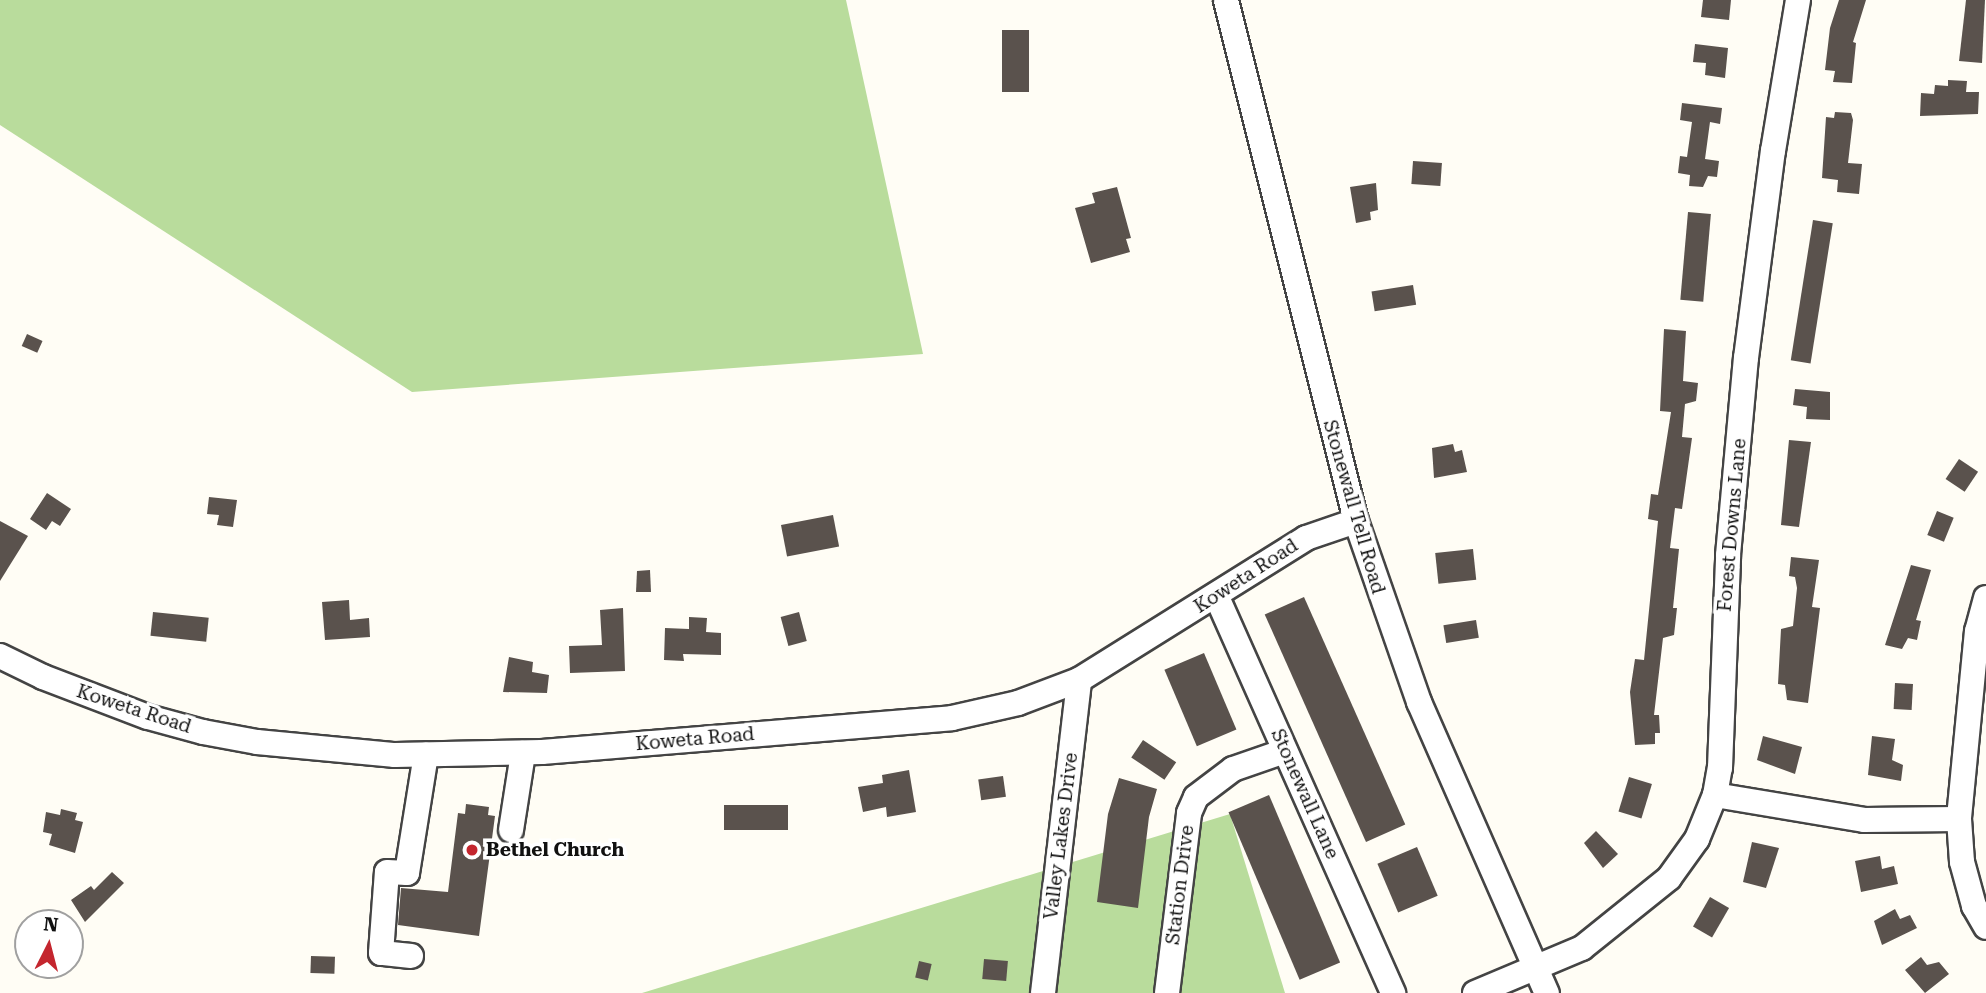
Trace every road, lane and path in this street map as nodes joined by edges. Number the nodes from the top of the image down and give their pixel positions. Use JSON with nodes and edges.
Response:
{"nodes":[{"id":1,"x":1226,"y":0,"type":"edge"},
{"id":2,"x":1798,"y":0,"type":"edge"},
{"id":3,"x":1356,"y":522,"type":"junction"},
{"id":4,"x":1216,"y":596,"type":"junction"},
{"id":5,"x":1986,"y":598,"type":"edge"},
{"id":6,"x":0,"y":656,"type":"edge"},
{"id":7,"x":1079,"y":680,"type":"junction"},
{"id":8,"x":1285,"y":751,"type":"junction"},
{"id":9,"x":523,"y":753,"type":"junction"},
{"id":10,"x":426,"y":755,"type":"junction"},
{"id":11,"x":1715,"y":795,"type":"junction"},
{"id":12,"x":1959,"y":819,"type":"junction"},
{"id":13,"x":511,"y":830,"type":"dead end"},
{"id":14,"x":1986,"y":927,"type":"edge"},
{"id":15,"x":411,"y":956,"type":"dead end"},
{"id":16,"x":1536,"y":968,"type":"junction"},
{"id":17,"x":1044,"y":993,"type":"edge"},
{"id":18,"x":1167,"y":993,"type":"edge"},
{"id":19,"x":1393,"y":993,"type":"edge"},
{"id":20,"x":1475,"y":993,"type":"edge"},
{"id":21,"x":1547,"y":993,"type":"edge"}],
"edges":[{"from":1,"to":3,"type":"street","name":"Stonewall Tell Road"},
{"from":2,"to":11,"type":"street","name":"Forest Downs Lane"},
{"from":3,"to":4,"type":"street","name":"Koweta Road"},
{"from":3,"to":16,"type":"street","name":"Stonewall Tell Road"},
{"from":4,"to":7,"type":"street","name":"Koweta Road"},
{"from":4,"to":8,"type":"street","name":"Stonewall Lane"},
{"from":5,"to":12,"type":"street"},
{"from":6,"to":10,"type":"street","name":"Koweta Road"},
{"from":7,"to":9,"type":"street","name":"Koweta Road"},
{"from":7,"to":17,"type":"street","name":"Valley Lakes Drive"},
{"from":8,"to":18,"type":"street","name":"Station Drive"},
{"from":8,"to":19,"type":"street","name":"Stonewall Lane"},
{"from":9,"to":10,"type":"street","name":"Koweta Road"},
{"from":9,"to":13,"type":"street"},
{"from":10,"to":15,"type":"street"},
{"from":11,"to":12,"type":"street"},
{"from":11,"to":16,"type":"street","name":"Forest Downs Lane"},
{"from":12,"to":14,"type":"street"},
{"from":16,"to":20,"type":"street","name":"Forest Downs Lane"},
{"from":16,"to":21,"type":"street","name":"Stonewall Tell Road"}]}
